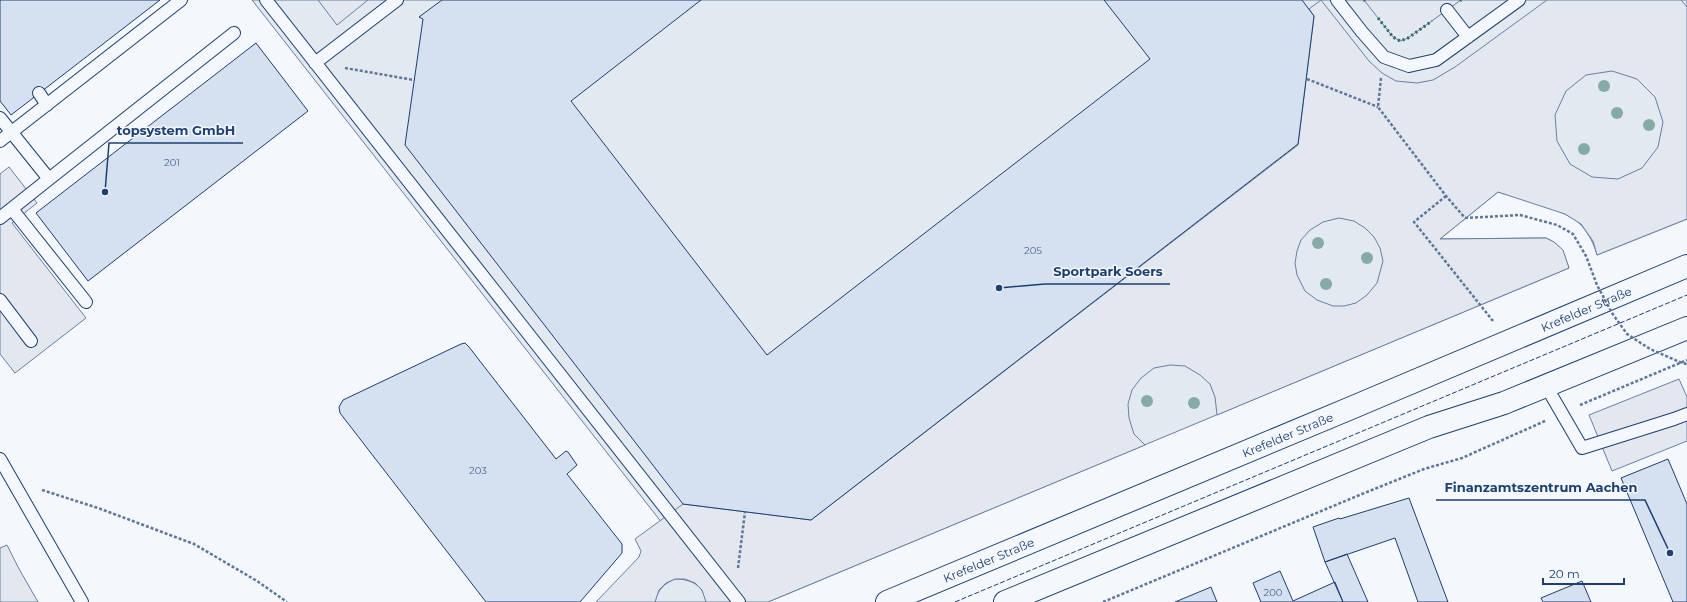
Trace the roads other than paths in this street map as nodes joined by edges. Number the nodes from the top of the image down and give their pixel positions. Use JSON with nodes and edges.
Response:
{"nodes":[{"id":1,"x":181,"y":0,"type":"edge"},
{"id":2,"x":266,"y":0,"type":"edge"},
{"id":3,"x":397,"y":0,"type":"edge"},
{"id":4,"x":1337,"y":0,"type":"edge"},
{"id":5,"x":1519,"y":0,"type":"edge"},
{"id":6,"x":1447,"y":10,"type":"dead end"},
{"id":7,"x":234,"y":33,"type":"dead end"},
{"id":8,"x":1468,"y":37,"type":"junction"},
{"id":9,"x":315,"y":63,"type":"junction"},
{"id":10,"x":38,"y":93,"type":"dead end"},
{"id":11,"x":47,"y":105,"type":"junction"},
{"id":12,"x":0,"y":118,"type":"edge"},
{"id":13,"x":11,"y":132,"type":"junction"},
{"id":14,"x":0,"y":141,"type":"edge"},
{"id":15,"x":49,"y":179,"type":"junction"},
{"id":16,"x":12,"y":209,"type":"junction"},
{"id":17,"x":0,"y":218,"type":"edge"},
{"id":18,"x":1687,"y":266,"type":"edge"},
{"id":19,"x":0,"y":300,"type":"edge"},
{"id":20,"x":86,"y":302,"type":"dead end"},
{"id":21,"x":1687,"y":328,"type":"edge"},
{"id":22,"x":31,"y":341,"type":"dead end"},
{"id":23,"x":1546,"y":386,"type":"junction"},
{"id":24,"x":1687,"y":414,"type":"edge"},
{"id":25,"x":0,"y":459,"type":"edge"},
{"id":26,"x":737,"y":599,"type":"edge"},
{"id":27,"x":82,"y":602,"type":"edge"},
{"id":28,"x":887,"y":602,"type":"edge"},
{"id":29,"x":1005,"y":602,"type":"edge"}],
"edges":[{"from":1,"to":11,"type":"lane"},
{"from":2,"to":9,"type":"lane"},
{"from":3,"to":9,"type":"lane"},
{"from":4,"to":8,"type":"lane"},
{"from":5,"to":8,"type":"lane"},
{"from":6,"to":8,"type":"lane"},
{"from":7,"to":15,"type":"lane"},
{"from":9,"to":26,"type":"lane"},
{"from":10,"to":11,"type":"lane"},
{"from":11,"to":13,"type":"lane"},
{"from":12,"to":13,"type":"lane"},
{"from":13,"to":14,"type":"lane"},
{"from":13,"to":15,"type":"lane"},
{"from":15,"to":16,"type":"lane"},
{"from":16,"to":17,"type":"lane"},
{"from":16,"to":20,"type":"lane"},
{"from":18,"to":28,"type":"main road","name":"Krefelder Straße"},
{"from":19,"to":22,"type":"lane"},
{"from":21,"to":23,"type":"main road"},
{"from":23,"to":24,"type":"lane"},
{"from":23,"to":29,"type":"main road"},
{"from":25,"to":27,"type":"lane"}]}
